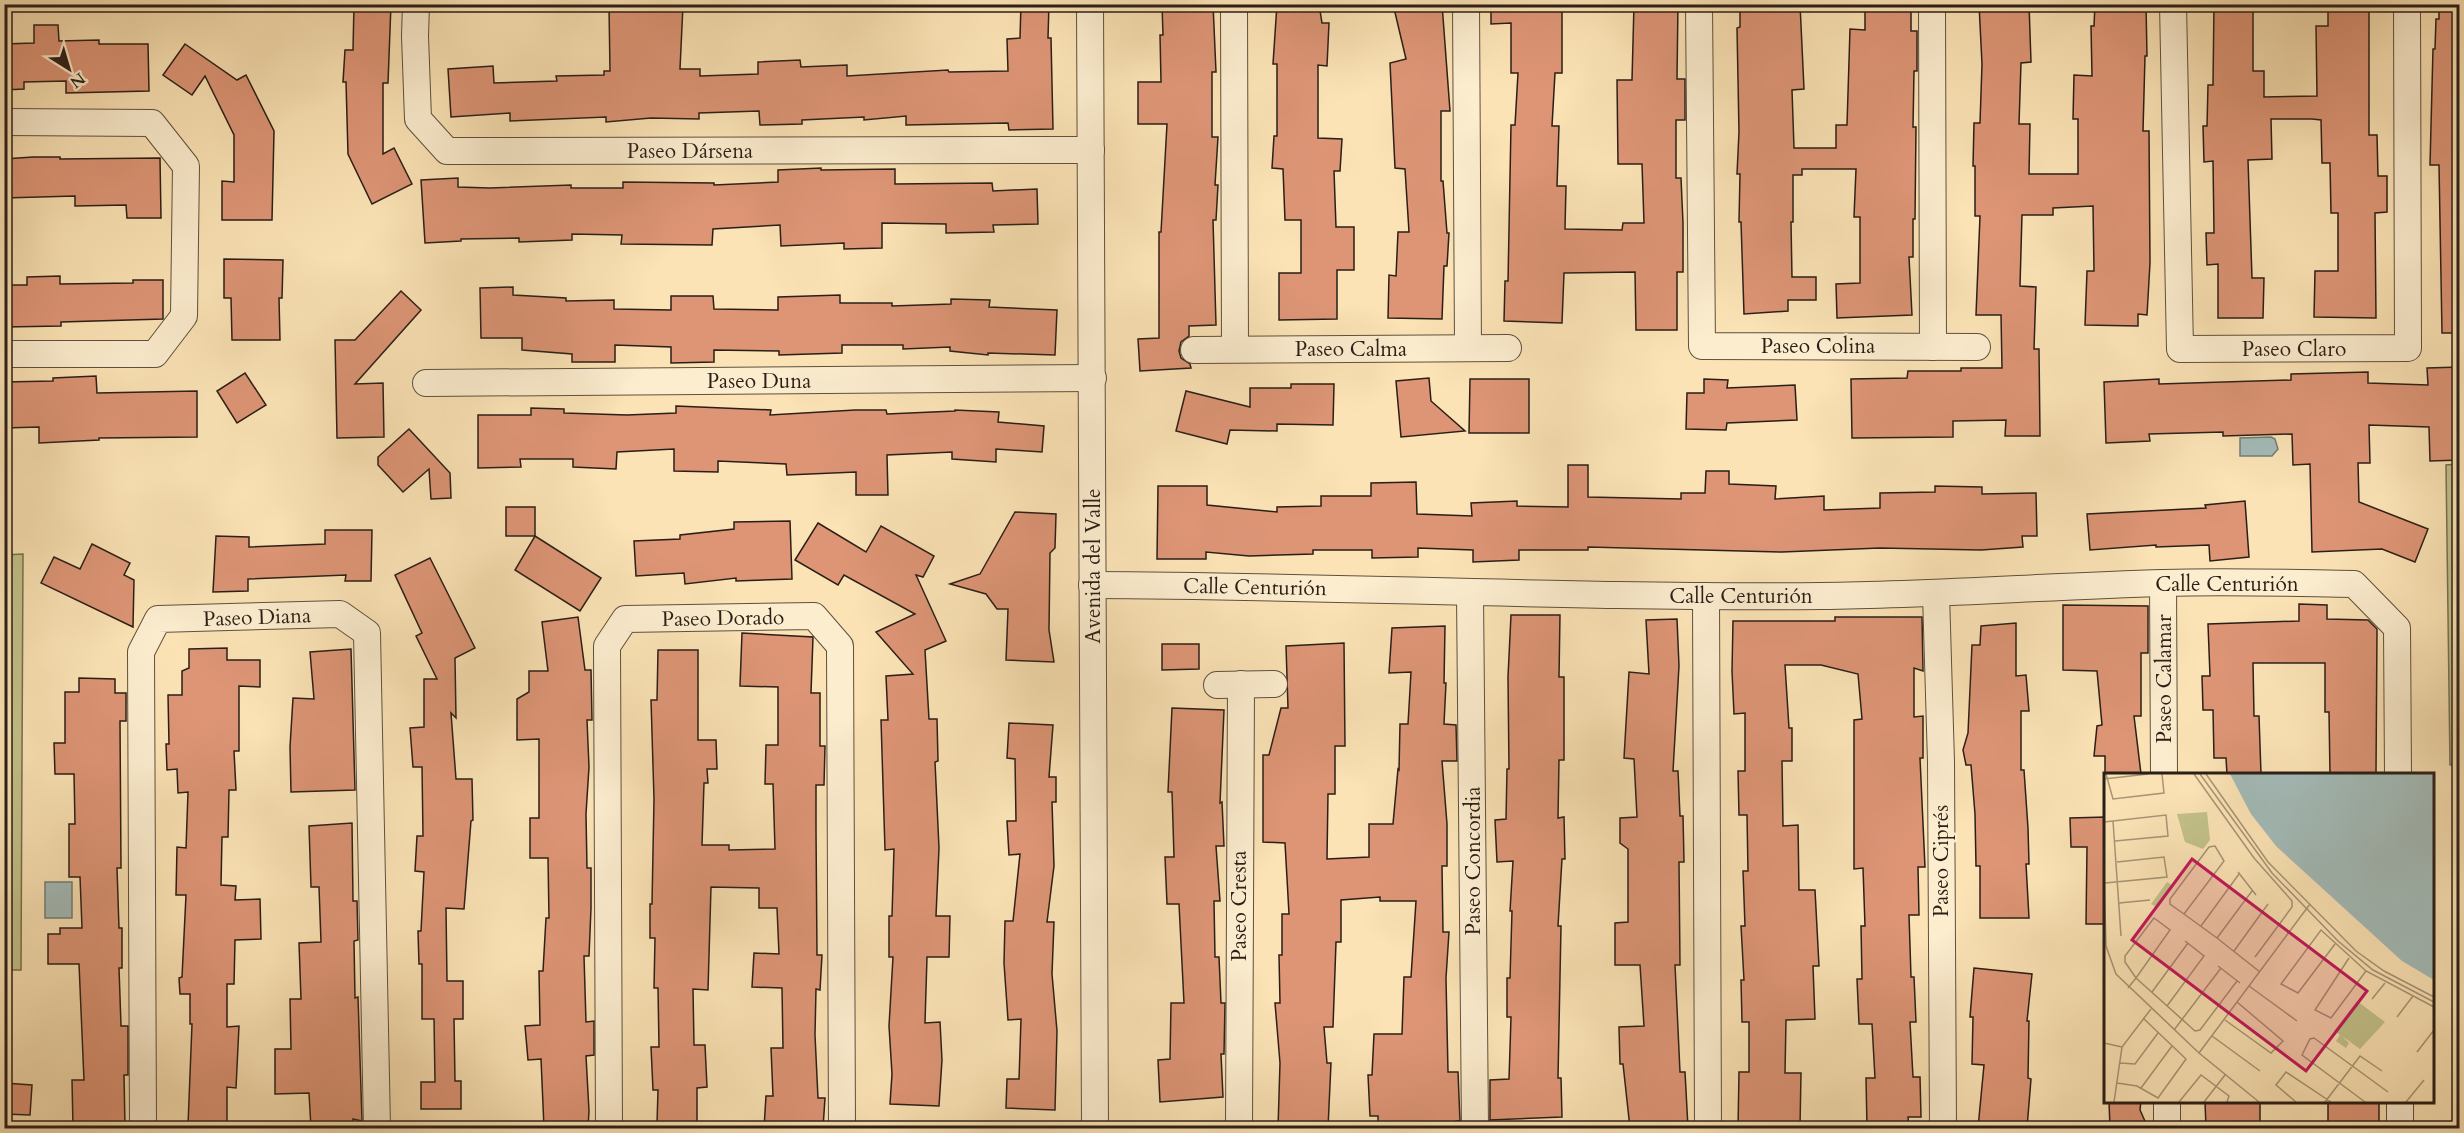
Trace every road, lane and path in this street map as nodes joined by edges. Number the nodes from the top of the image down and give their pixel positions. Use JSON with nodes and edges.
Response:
{"nodes":[{"id":1,"x":416,"y":4,"type":"edge"},
{"id":2,"x":1089,"y":4,"type":"edge"},
{"id":3,"x":1234,"y":4,"type":"edge"},
{"id":4,"x":1466,"y":4,"type":"edge"},
{"id":5,"x":1699,"y":4,"type":"edge"},
{"id":6,"x":1932,"y":4,"type":"edge"},
{"id":7,"x":2173,"y":4,"type":"edge"},
{"id":8,"x":2407,"y":4,"type":"edge"},
{"id":9,"x":4,"y":122,"type":"edge"},
{"id":10,"x":1091,"y":150,"type":"junction"},
{"id":11,"x":1933,"y":346,"type":"junction"},
{"id":12,"x":1977,"y":346,"type":"dead end"},
{"id":13,"x":1468,"y":348,"type":"junction"},
{"id":14,"x":1508,"y":348,"type":"dead end"},
{"id":15,"x":1235,"y":349,"type":"junction"},
{"id":16,"x":1194,"y":350,"type":"dead end"},
{"id":17,"x":4,"y":354,"type":"edge"},
{"id":18,"x":1093,"y":378,"type":"junction"},
{"id":19,"x":426,"y":383,"type":"dead end"},
{"id":20,"x":2163,"y":583,"type":"junction"},
{"id":21,"x":1092,"y":585,"type":"junction"},
{"id":22,"x":1470,"y":594,"type":"junction"},
{"id":23,"x":1936,"y":594,"type":"junction"},
{"id":24,"x":1706,"y":596,"type":"junction"},
{"id":25,"x":1274,"y":684,"type":"dead end"},
{"id":26,"x":2164,"y":773,"type":"edge"},
{"id":27,"x":2398,"y":773,"type":"edge"},
{"id":28,"x":2167,"y":1103,"type":"edge"},
{"id":29,"x":2400,"y":1103,"type":"edge"},
{"id":30,"x":143,"y":1128,"type":"edge"},
{"id":31,"x":377,"y":1128,"type":"edge"},
{"id":32,"x":609,"y":1128,"type":"edge"},
{"id":33,"x":843,"y":1128,"type":"edge"},
{"id":34,"x":1095,"y":1128,"type":"edge"},
{"id":35,"x":1239,"y":1128,"type":"edge"},
{"id":36,"x":1475,"y":1128,"type":"edge"},
{"id":37,"x":1708,"y":1128,"type":"edge"},
{"id":38,"x":1943,"y":1128,"type":"edge"},
{"id":39,"x":2167,"y":1128,"type":"edge"},
{"id":40,"x":2400,"y":1128,"type":"edge"}],
"edges":[{"from":1,"to":10,"type":"street","name":"Paseo Dársena"},
{"from":2,"to":10,"type":"street","name":"Avenida del Valle"},
{"from":3,"to":15,"type":"street"},
{"from":4,"to":13,"type":"street"},
{"from":5,"to":11,"type":"street","name":"Paseo Colina"},
{"from":6,"to":11,"type":"street"},
{"from":7,"to":8,"type":"street","name":"Paseo Claro"},
{"from":9,"to":17,"type":"street"},
{"from":10,"to":18,"type":"street","name":"Avenida del Valle"},
{"from":11,"to":12,"type":"street"},
{"from":13,"to":14,"type":"street","name":"Paseo Calma"},
{"from":13,"to":15,"type":"street","name":"Paseo Calma"},
{"from":15,"to":16,"type":"street","name":"Paseo Calma"},
{"from":18,"to":19,"type":"street","name":"Paseo Duna"},
{"from":18,"to":21,"type":"street","name":"Avenida del Valle"},
{"from":20,"to":23,"type":"street","name":"Calle Centurión"},
{"from":20,"to":26,"type":"street","name":"Paseo Calamar"},
{"from":20,"to":27,"type":"street","name":"Calle Centurión"},
{"from":21,"to":22,"type":"street","name":"Calle Centurión"},
{"from":21,"to":34,"type":"street","name":"Avenida del Valle"},
{"from":22,"to":24,"type":"street","name":"Calle Centurión"},
{"from":22,"to":36,"type":"street","name":"Paseo Concordia"},
{"from":23,"to":24,"type":"street","name":"Calle Centurión"},
{"from":23,"to":38,"type":"street","name":"Paseo Ciprés"},
{"from":24,"to":37,"type":"street"},
{"from":25,"to":35,"type":"street","name":"Paseo Cresta"},
{"from":28,"to":39,"type":"street"},
{"from":29,"to":40,"type":"street"},
{"from":30,"to":31,"type":"street","name":"Paseo Diana"},
{"from":32,"to":33,"type":"street","name":"Paseo Dorado"}]}
